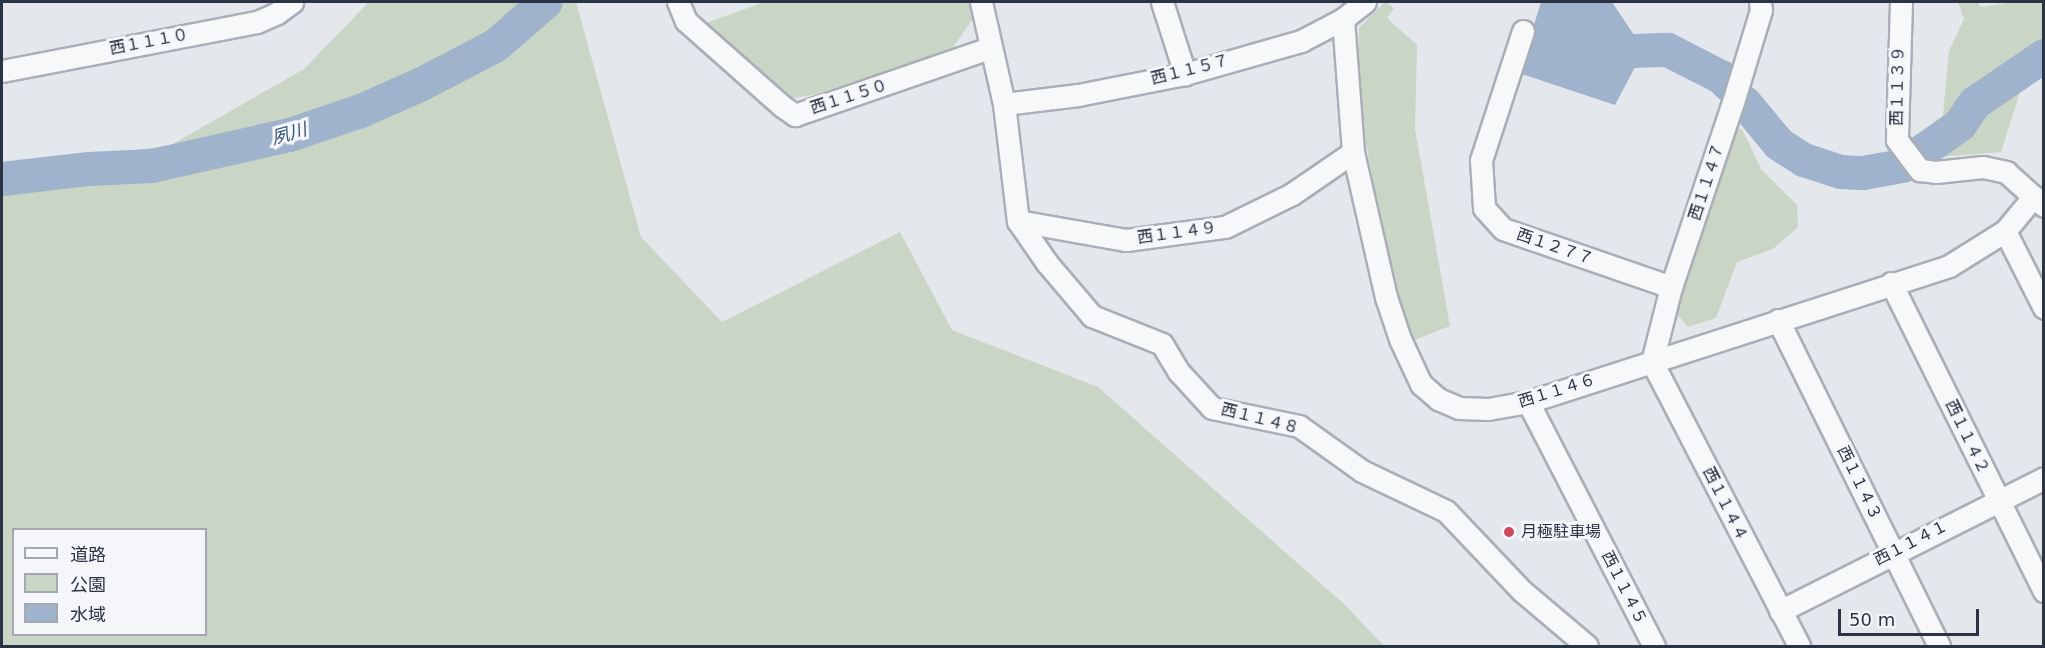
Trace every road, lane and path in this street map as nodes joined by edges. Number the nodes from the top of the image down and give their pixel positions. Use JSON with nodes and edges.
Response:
{"nodes":[{"id":1,"x":292,"y":2,"type":"edge"},
{"id":2,"x":678,"y":2,"type":"edge"},
{"id":3,"x":981,"y":2,"type":"edge"},
{"id":4,"x":1162,"y":2,"type":"edge"},
{"id":5,"x":1760,"y":2,"type":"edge"},
{"id":6,"x":1901,"y":2,"type":"edge"},
{"id":7,"x":1351,"y":9,"type":"edge"},
{"id":8,"x":1523,"y":31,"type":"dead end"},
{"id":9,"x":990,"y":48,"type":"junction"},
{"id":10,"x":2,"y":70,"type":"edge"},
{"id":11,"x":1185,"y":74,"type":"junction"},
{"id":12,"x":1004,"y":104,"type":"junction"},
{"id":13,"x":1353,"y":152,"type":"junction"},
{"id":14,"x":2039,"y":201,"type":"edge"},
{"id":15,"x":1018,"y":221,"type":"junction"},
{"id":16,"x":2005,"y":231,"type":"junction"},
{"id":17,"x":1891,"y":283,"type":"junction"},
{"id":18,"x":1671,"y":287,"type":"junction"},
{"id":19,"x":2043,"y":308,"type":"edge"},
{"id":20,"x":1778,"y":320,"type":"junction"},
{"id":21,"x":1652,"y":362,"type":"junction"},
{"id":22,"x":1528,"y":402,"type":"junction"},
{"id":23,"x":2043,"y":478,"type":"edge"},
{"id":24,"x":1997,"y":499,"type":"junction"},
{"id":25,"x":1893,"y":553,"type":"junction"},
{"id":26,"x":2043,"y":591,"type":"edge"},
{"id":27,"x":1780,"y":610,"type":"junction"},
{"id":28,"x":1587,"y":646,"type":"edge"},
{"id":29,"x":1654,"y":646,"type":"edge"},
{"id":30,"x":1798,"y":646,"type":"edge"},
{"id":31,"x":1939,"y":646,"type":"edge"}],
"edges":[{"from":1,"to":10,"type":"street","name":"西１１１０"},
{"from":2,"to":9,"type":"street","name":"西１１５０"},
{"from":3,"to":9,"type":"street","name":"西１１４８"},
{"from":4,"to":11,"type":"street"},
{"from":5,"to":18,"type":"street","name":"西１１４７"},
{"from":6,"to":14,"type":"street","name":"西１１３９"},
{"from":7,"to":11,"type":"street","name":"西１１５７"},
{"from":7,"to":13,"type":"street","name":"西１１４６"},
{"from":8,"to":18,"type":"street","name":"西１２７７"},
{"from":9,"to":12,"type":"street","name":"西１１４８"},
{"from":11,"to":12,"type":"street","name":"西１１５７"},
{"from":12,"to":15,"type":"street","name":"西１１４８"},
{"from":13,"to":15,"type":"street","name":"西１１４９"},
{"from":13,"to":22,"type":"street","name":"西１１４６"},
{"from":14,"to":16,"type":"street","name":"西１１４６"},
{"from":15,"to":28,"type":"street","name":"西１１４８"},
{"from":16,"to":17,"type":"street","name":"西１１４６"},
{"from":16,"to":19,"type":"street"},
{"from":17,"to":20,"type":"street","name":"西１１４６"},
{"from":17,"to":24,"type":"street","name":"西１１４２"},
{"from":18,"to":21,"type":"street","name":"西１１４７"},
{"from":20,"to":21,"type":"street","name":"西１１４６"},
{"from":20,"to":25,"type":"street","name":"西１１４３"},
{"from":21,"to":22,"type":"street","name":"西１１４６"},
{"from":21,"to":27,"type":"street","name":"西１１４４"},
{"from":22,"to":29,"type":"street","name":"西１１４５"},
{"from":23,"to":24,"type":"street","name":"西１１４１"},
{"from":24,"to":25,"type":"street","name":"西１１４１"},
{"from":24,"to":26,"type":"street","name":"西１１４２"},
{"from":25,"to":27,"type":"street","name":"西１１４１"},
{"from":25,"to":31,"type":"street","name":"西１１４３"},
{"from":27,"to":30,"type":"street","name":"西１１４４"}]}
